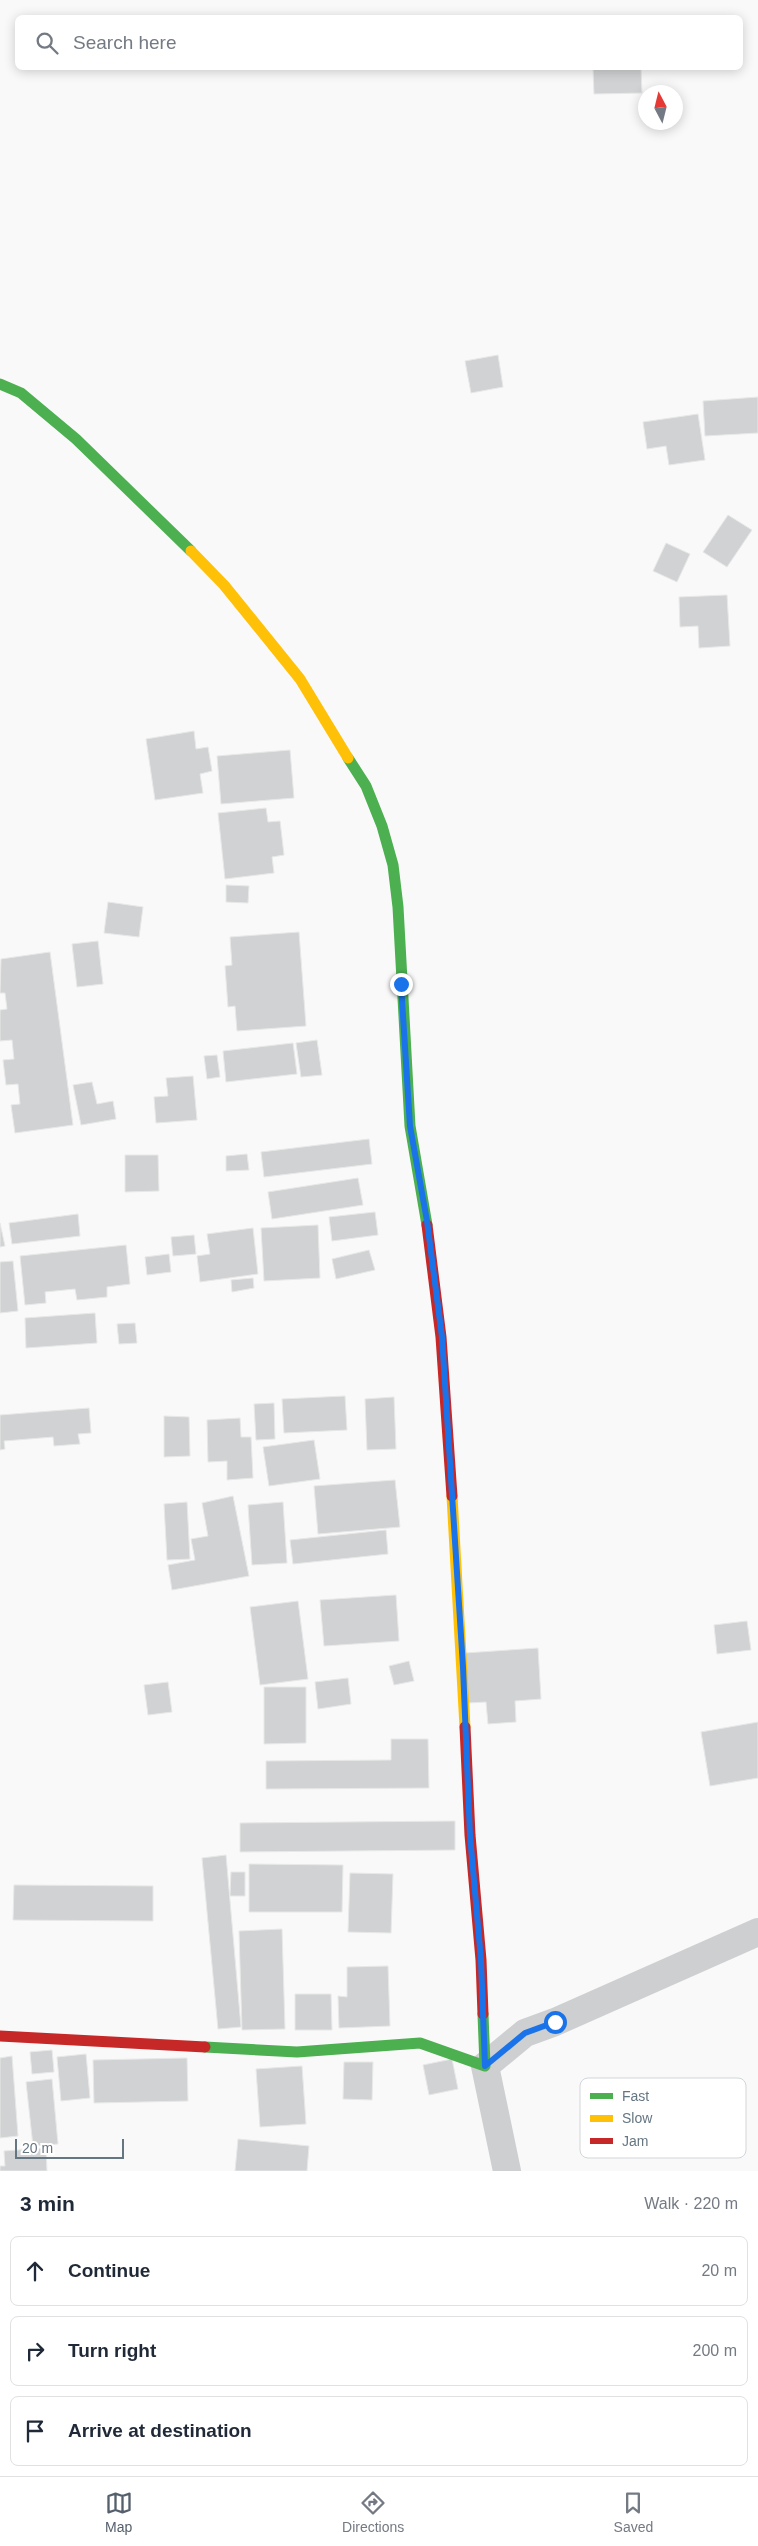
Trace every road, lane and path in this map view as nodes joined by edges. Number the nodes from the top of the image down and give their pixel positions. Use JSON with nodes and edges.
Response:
{"nodes":[{"id":1,"x":0,"y":384,"type":"edge"},
{"id":2,"x":758,"y":1932,"type":"edge"},
{"id":3,"x":0,"y":2036,"type":"edge"},
{"id":4,"x":485,"y":2066,"type":"junction"},
{"id":5,"x":507,"y":2171,"type":"edge"}],
"edges":[{"from":1,"to":4,"type":"street"},
{"from":2,"to":4,"type":"street"},
{"from":3,"to":4,"type":"street"},
{"from":4,"to":5,"type":"street"}]}
